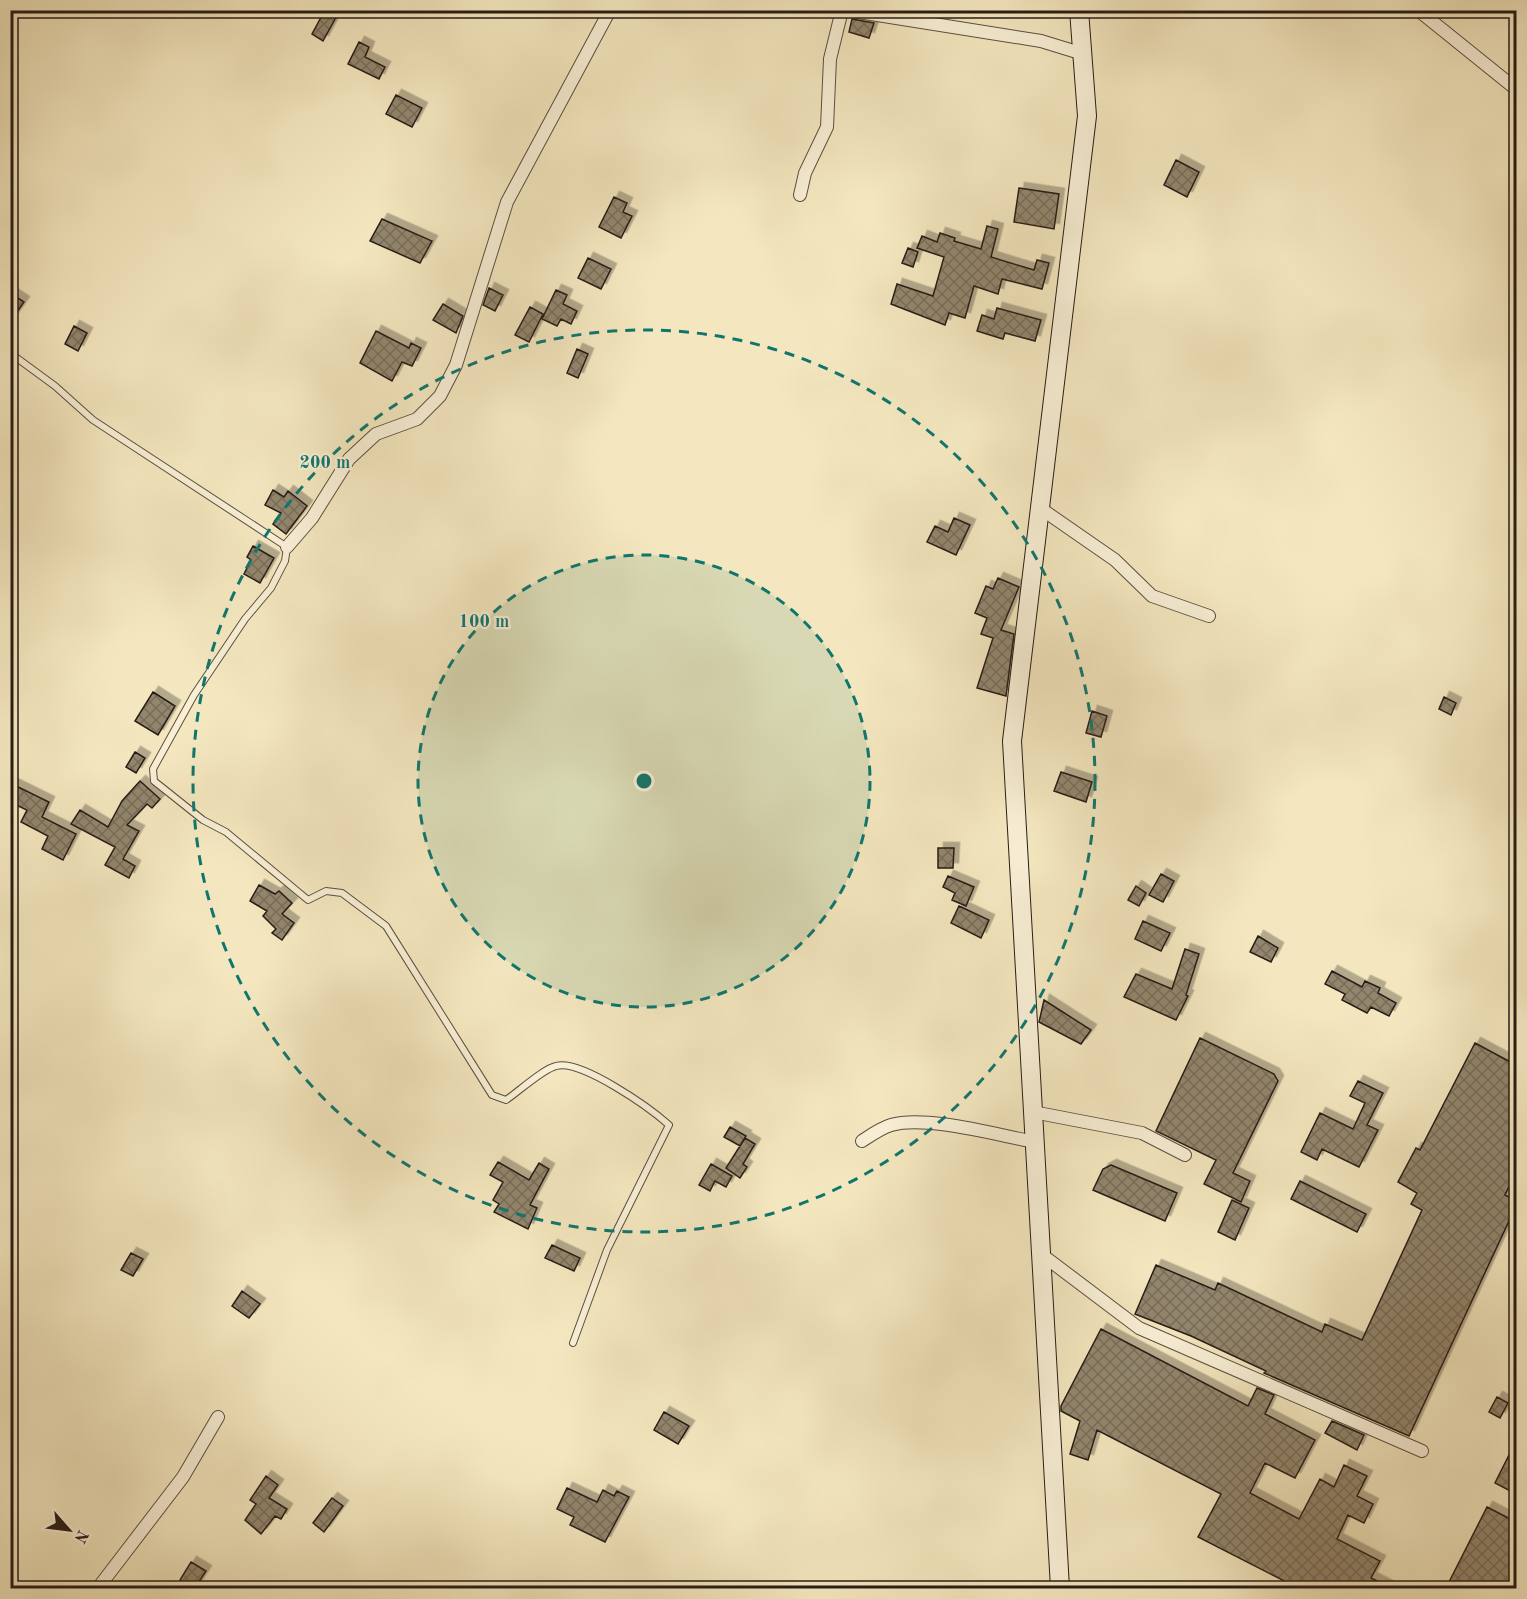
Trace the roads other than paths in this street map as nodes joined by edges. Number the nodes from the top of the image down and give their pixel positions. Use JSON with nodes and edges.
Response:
{"nodes":[{"id":1,"x":610,"y":10,"type":"edge"},
{"id":2,"x":844,"y":10,"type":"edge"},
{"id":3,"x":1079,"y":10,"type":"edge"},
{"id":4,"x":1418,"y":10,"type":"edge"},
{"id":5,"x":1080,"y":53,"type":"junction"},
{"id":6,"x":1516,"y":90,"type":"edge"},
{"id":7,"x":800,"y":195,"type":"dead end"},
{"id":8,"x":10,"y":353,"type":"edge"},
{"id":9,"x":1040,"y":508,"type":"junction"},
{"id":10,"x":287,"y":547,"type":"junction"},
{"id":11,"x":1209,"y":616,"type":"dead end"},
{"id":12,"x":1033,"y":1112,"type":"junction"},
{"id":13,"x":862,"y":1141,"type":"dead end"},
{"id":14,"x":1035,"y":1142,"type":"junction"},
{"id":15,"x":1185,"y":1155,"type":"dead end"},
{"id":16,"x":1041,"y":1254,"type":"junction"},
{"id":17,"x":573,"y":1343,"type":"dead end"},
{"id":18,"x":218,"y":1417,"type":"dead end"},
{"id":19,"x":1422,"y":1451,"type":"dead end"},
{"id":20,"x":98,"y":1588,"type":"edge"},
{"id":21,"x":1060,"y":1588,"type":"edge"}],
"edges":[{"from":1,"to":10,"type":"street"},
{"from":2,"to":5,"type":"street"},
{"from":2,"to":7,"type":"street"},
{"from":3,"to":5,"type":"main road"},
{"from":4,"to":6,"type":"street"},
{"from":5,"to":9,"type":"main road"},
{"from":8,"to":10,"type":"lane"},
{"from":9,"to":11,"type":"street"},
{"from":9,"to":12,"type":"main road"},
{"from":10,"to":17,"type":"lane"},
{"from":12,"to":14,"type":"main road"},
{"from":12,"to":15,"type":"street"},
{"from":13,"to":14,"type":"street"},
{"from":14,"to":16,"type":"main road"},
{"from":16,"to":19,"type":"street"},
{"from":16,"to":21,"type":"main road"},
{"from":18,"to":20,"type":"street"}]}
